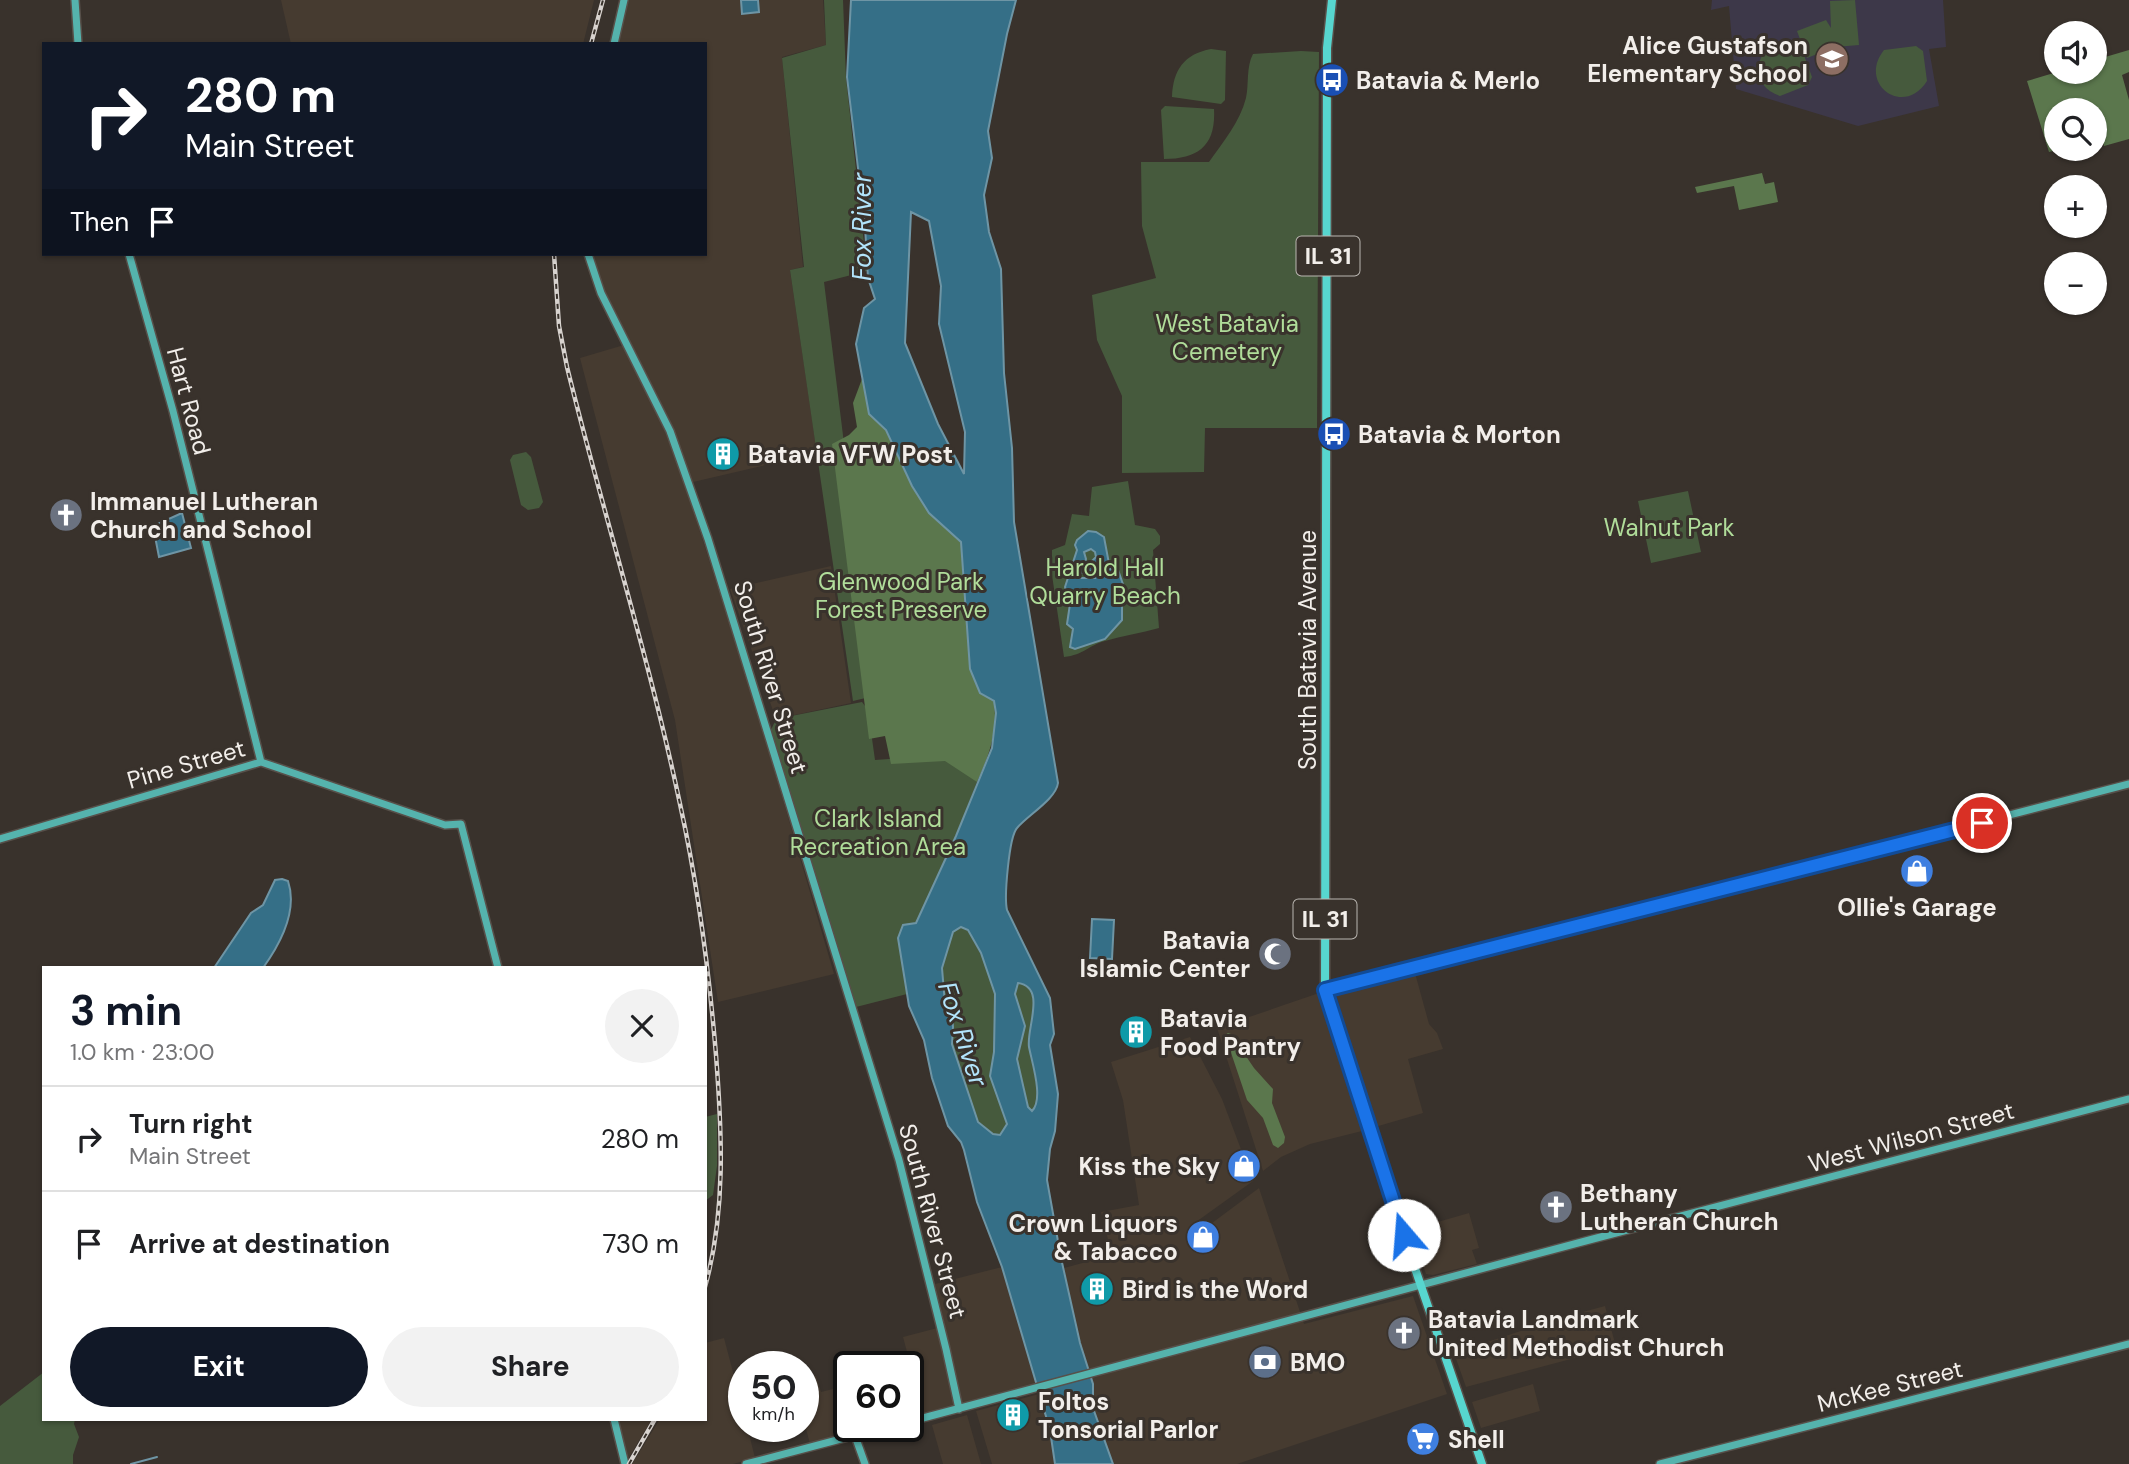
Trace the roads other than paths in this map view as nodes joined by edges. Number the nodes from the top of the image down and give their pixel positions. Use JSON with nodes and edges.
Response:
{"nodes":[{"id":1,"x":75,"y":0,"type":"edge"},
{"id":2,"x":624,"y":0,"type":"edge"},
{"id":3,"x":1332,"y":0,"type":"edge"},
{"id":4,"x":78,"y":42,"type":"edge"},
{"id":5,"x":614,"y":42,"type":"edge"},
{"id":6,"x":130,"y":256,"type":"edge"},
{"id":7,"x":588,"y":256,"type":"edge"},
{"id":8,"x":261,"y":762,"type":"junction"},
{"id":9,"x":2129,"y":784,"type":"edge"},
{"id":10,"x":0,"y":839,"type":"edge"},
{"id":11,"x":497,"y":966,"type":"edge"},
{"id":12,"x":1325,"y":990,"type":"junction"},
{"id":13,"x":2129,"y":1099,"type":"edge"},
{"id":14,"x":1420,"y":1285,"type":"junction"},
{"id":15,"x":2129,"y":1344,"type":"edge"},
{"id":16,"x":959,"y":1409,"type":"junction"},
{"id":17,"x":924,"y":1418,"type":"edge"},
{"id":18,"x":614,"y":1421,"type":"edge"},
{"id":19,"x":833,"y":1442,"type":"edge"},
{"id":20,"x":857,"y":1442,"type":"edge"},
{"id":21,"x":625,"y":1464,"type":"edge"},
{"id":22,"x":746,"y":1464,"type":"edge"},
{"id":23,"x":865,"y":1464,"type":"edge"},
{"id":24,"x":1482,"y":1464,"type":"edge"},
{"id":25,"x":1660,"y":1464,"type":"edge"}],
"edges":[{"from":1,"to":4,"type":"main road"},
{"from":2,"to":5,"type":"main road"},
{"from":3,"to":12,"type":"main road","name":"South Batavia Avenue","number":"IL 31"},
{"from":6,"to":8,"type":"main road","name":"Hart Road"},
{"from":7,"to":16,"type":"main road","name":"South River Street"},
{"from":8,"to":10,"type":"main road","name":"Pine Street"},
{"from":8,"to":11,"type":"main road","name":"Pine Street"},
{"from":9,"to":12,"type":"main road"},
{"from":12,"to":14,"type":"main road","name":"South Batavia Avenue","number":"IL 31"},
{"from":13,"to":14,"type":"main road","name":"West Wilson Street"},
{"from":14,"to":16,"type":"main road","name":"West Wilson Street"},
{"from":14,"to":24,"type":"main road","number":"IL 31"},
{"from":15,"to":25,"type":"main road","name":"McKee Street"},
{"from":16,"to":17,"type":"main road","name":"West Wilson Street"},
{"from":18,"to":21,"type":"main road"},
{"from":19,"to":22,"type":"main road"},
{"from":20,"to":23,"type":"main road"}]}
